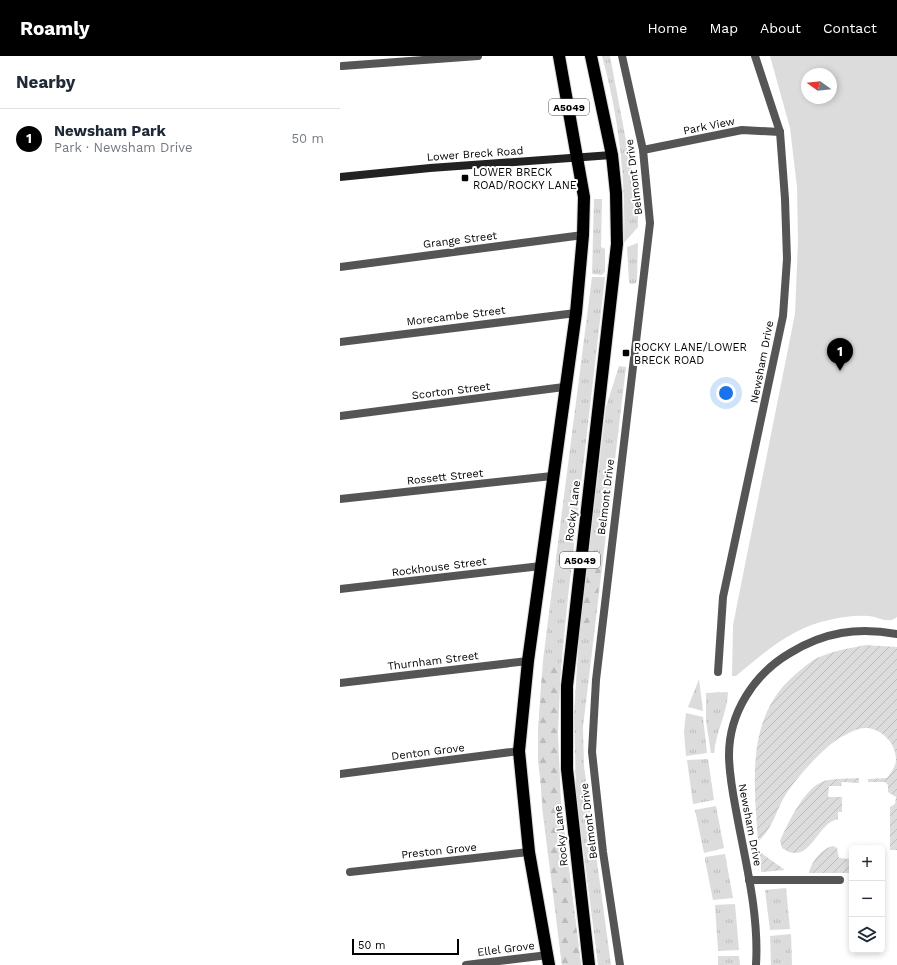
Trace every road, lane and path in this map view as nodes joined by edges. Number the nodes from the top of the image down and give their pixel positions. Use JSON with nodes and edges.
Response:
{"nodes":[{"id":1,"x":478,"y":56,"type":"edge"},
{"id":2,"x":559,"y":56,"type":"edge"},
{"id":3,"x":591,"y":56,"type":"edge"},
{"id":4,"x":622,"y":56,"type":"edge"},
{"id":5,"x":755,"y":56,"type":"edge"},
{"id":6,"x":342,"y":66,"type":"dead end"},
{"id":7,"x":780,"y":132,"type":"junction"},
{"id":8,"x":643,"y":150,"type":"junction"},
{"id":9,"x":612,"y":155,"type":"junction"},
{"id":10,"x":578,"y":158,"type":"junction"},
{"id":11,"x":340,"y":177,"type":"edge"},
{"id":12,"x":583,"y":236,"type":"junction"},
{"id":13,"x":340,"y":267,"type":"edge"},
{"id":14,"x":576,"y":313,"type":"junction"},
{"id":15,"x":340,"y":342,"type":"edge"},
{"id":16,"x":564,"y":387,"type":"junction"},
{"id":17,"x":340,"y":416,"type":"edge"},
{"id":18,"x":552,"y":476,"type":"junction"},
{"id":19,"x":340,"y":499,"type":"edge"},
{"id":20,"x":541,"y":566,"type":"junction"},
{"id":21,"x":340,"y":589,"type":"edge"},
{"id":22,"x":897,"y":634,"type":"edge"},
{"id":23,"x":528,"y":660,"type":"junction"},
{"id":24,"x":718,"y":672,"type":"dead end"},
{"id":25,"x":340,"y":683,"type":"edge"},
{"id":26,"x":519,"y":751,"type":"junction"},
{"id":27,"x":340,"y":774,"type":"edge"},
{"id":28,"x":529,"y":852,"type":"junction"},
{"id":29,"x":350,"y":872,"type":"dead end"},
{"id":30,"x":749,"y":880,"type":"junction"},
{"id":31,"x":840,"y":880,"type":"dead end"},
{"id":32,"x":548,"y":960,"type":"edge"},
{"id":33,"x":466,"y":965,"type":"edge"},
{"id":34,"x":589,"y":965,"type":"edge"},
{"id":35,"x":620,"y":965,"type":"edge"},
{"id":36,"x":756,"y":965,"type":"edge"}],
"edges":[{"from":1,"to":6,"type":"street"},
{"from":2,"to":10,"type":"highway","number":"A5049"},
{"from":3,"to":9,"type":"highway","number":"A5049"},
{"from":4,"to":8,"type":"street","name":"Belmont Drive"},
{"from":5,"to":7,"type":"street","name":"Newsham Drive"},
{"from":7,"to":8,"type":"street","name":"Park View"},
{"from":7,"to":24,"type":"street","name":"Newsham Drive"},
{"from":8,"to":35,"type":"street","name":"Belmont Drive"},
{"from":9,"to":10,"type":"street","name":"Lower Breck Road"},
{"from":9,"to":34,"type":"highway","name":"Rocky Lane","number":"A5049"},
{"from":10,"to":11,"type":"street","name":"Lower Breck Road"},
{"from":10,"to":12,"type":"highway","number":"A5049"},
{"from":12,"to":13,"type":"street","name":"Grange Street"},
{"from":12,"to":14,"type":"highway","number":"A5049"},
{"from":14,"to":15,"type":"street","name":"Morecambe Street"},
{"from":14,"to":16,"type":"highway","number":"A5049"},
{"from":16,"to":17,"type":"street","name":"Scorton Street"},
{"from":16,"to":18,"type":"highway","number":"A5049"},
{"from":18,"to":19,"type":"street","name":"Rossett Street"},
{"from":18,"to":20,"type":"highway","number":"A5049"},
{"from":20,"to":21,"type":"street","name":"Rockhouse Street"},
{"from":20,"to":23,"type":"highway","number":"A5049"},
{"from":22,"to":30,"type":"street","name":"Newsham Drive"},
{"from":23,"to":25,"type":"street","name":"Thurnham Street"},
{"from":23,"to":26,"type":"highway","number":"A5049"},
{"from":26,"to":27,"type":"street","name":"Denton Grove"},
{"from":26,"to":28,"type":"highway","number":"A5049"},
{"from":28,"to":29,"type":"street","name":"Preston Grove"},
{"from":28,"to":32,"type":"highway","number":"A5049"},
{"from":30,"to":31,"type":"street"},
{"from":30,"to":36,"type":"street","name":"Newsham Drive"},
{"from":32,"to":33,"type":"street","name":"Ellel Grove"}]}
